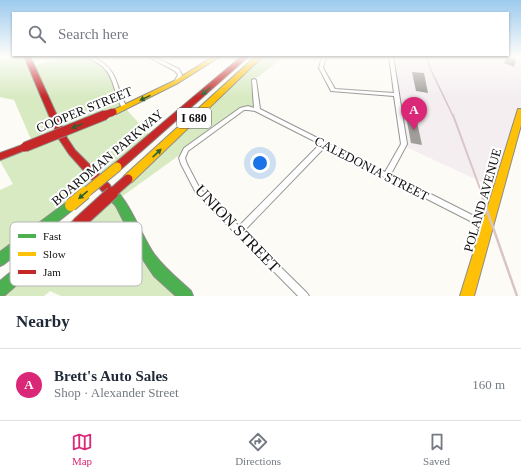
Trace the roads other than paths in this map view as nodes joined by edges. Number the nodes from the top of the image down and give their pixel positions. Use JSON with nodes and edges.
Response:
{"nodes":[{"id":1,"x":33,"y":70,"type":"edge"},
{"id":2,"x":107,"y":70,"type":"edge"},
{"id":3,"x":178,"y":70,"type":"joint"},
{"id":4,"x":182,"y":70,"type":"edge"},
{"id":5,"x":196,"y":70,"type":"edge"},
{"id":6,"x":230,"y":70,"type":"edge"},
{"id":7,"x":245,"y":70,"type":"edge"},
{"id":8,"x":323,"y":70,"type":"edge"},
{"id":9,"x":393,"y":70,"type":"edge"},
{"id":10,"x":254,"y":80,"type":"dead end"},
{"id":11,"x":176,"y":82,"type":"junction"},
{"id":12,"x":397,"y":95,"type":"junction"},
{"id":13,"x":124,"y":107,"type":"junction"},
{"id":14,"x":257,"y":110,"type":"junction"},
{"id":15,"x":521,"y":111,"type":"edge"},
{"id":16,"x":324,"y":144,"type":"junction"},
{"id":17,"x":0,"y":157,"type":"edge"},
{"id":18,"x":387,"y":176,"type":"junction"},
{"id":19,"x":49,"y":222,"type":"edge"},
{"id":20,"x":80,"y":222,"type":"edge"},
{"id":21,"x":130,"y":222,"type":"edge"},
{"id":22,"x":487,"y":226,"type":"junction"},
{"id":23,"x":238,"y":232,"type":"junction"},
{"id":24,"x":142,"y":245,"type":"edge"},
{"id":25,"x":10,"y":252,"type":"edge"},
{"id":26,"x":0,"y":260,"type":"edge"},
{"id":27,"x":10,"y":282,"type":"edge"},
{"id":28,"x":11,"y":286,"type":"edge"},
{"id":29,"x":0,"y":290,"type":"edge"},
{"id":30,"x":0,"y":296,"type":"edge"},
{"id":31,"x":186,"y":296,"type":"edge"},
{"id":32,"x":304,"y":296,"type":"edge"},
{"id":33,"x":467,"y":296,"type":"edge"}],
"edges":[{"from":1,"to":21,"type":"main road"},
{"from":2,"to":13,"type":"street"},
{"from":3,"to":4,"type":"main road"},
{"from":3,"to":11,"type":"street"},
{"from":5,"to":11,"type":"main road","name":"COOPER STREET"},
{"from":6,"to":19,"type":"main road","name":"BOARDMAN PARKWAY","number":"I 680","one_way":true,"bridge":true},
{"from":20,"to":7,"type":"main road","name":"BOARDMAN PARKWAY","number":"I 680","one_way":true,"bridge":true},
{"from":8,"to":12,"type":"street"},
{"from":9,"to":12,"type":"street"},
{"from":10,"to":14,"type":"street"},
{"from":11,"to":13,"type":"main road","name":"COOPER STREET","one_way":true},
{"from":12,"to":18,"type":"street"},
{"from":13,"to":17,"type":"main road","name":"COOPER STREET","one_way":true,"bridge":true},
{"from":14,"to":16,"type":"street","name":"CALEDONIA STREET"},
{"from":14,"to":23,"type":"street","name":"UNION STREET"},
{"from":15,"to":22,"type":"main road","name":"POLAND AVENUE"},
{"from":16,"to":18,"type":"street","name":"CALEDONIA STREET"},
{"from":16,"to":23,"type":"street"},
{"from":18,"to":22,"type":"street","name":"CALEDONIA STREET"},
{"from":22,"to":33,"type":"main road","name":"POLAND AVENUE"},
{"from":23,"to":32,"type":"street","name":"UNION STREET"},
{"from":24,"to":31,"type":"main road"},
{"from":25,"to":26,"type":"main road","name":"BOARDMAN PARKWAY","number":"I 680","one_way":true,"bridge":true},
{"from":27,"to":29,"type":"main road","name":"BOARDMAN PARKWAY","number":"I 680"},
{"from":28,"to":30,"type":"main road"}]}
